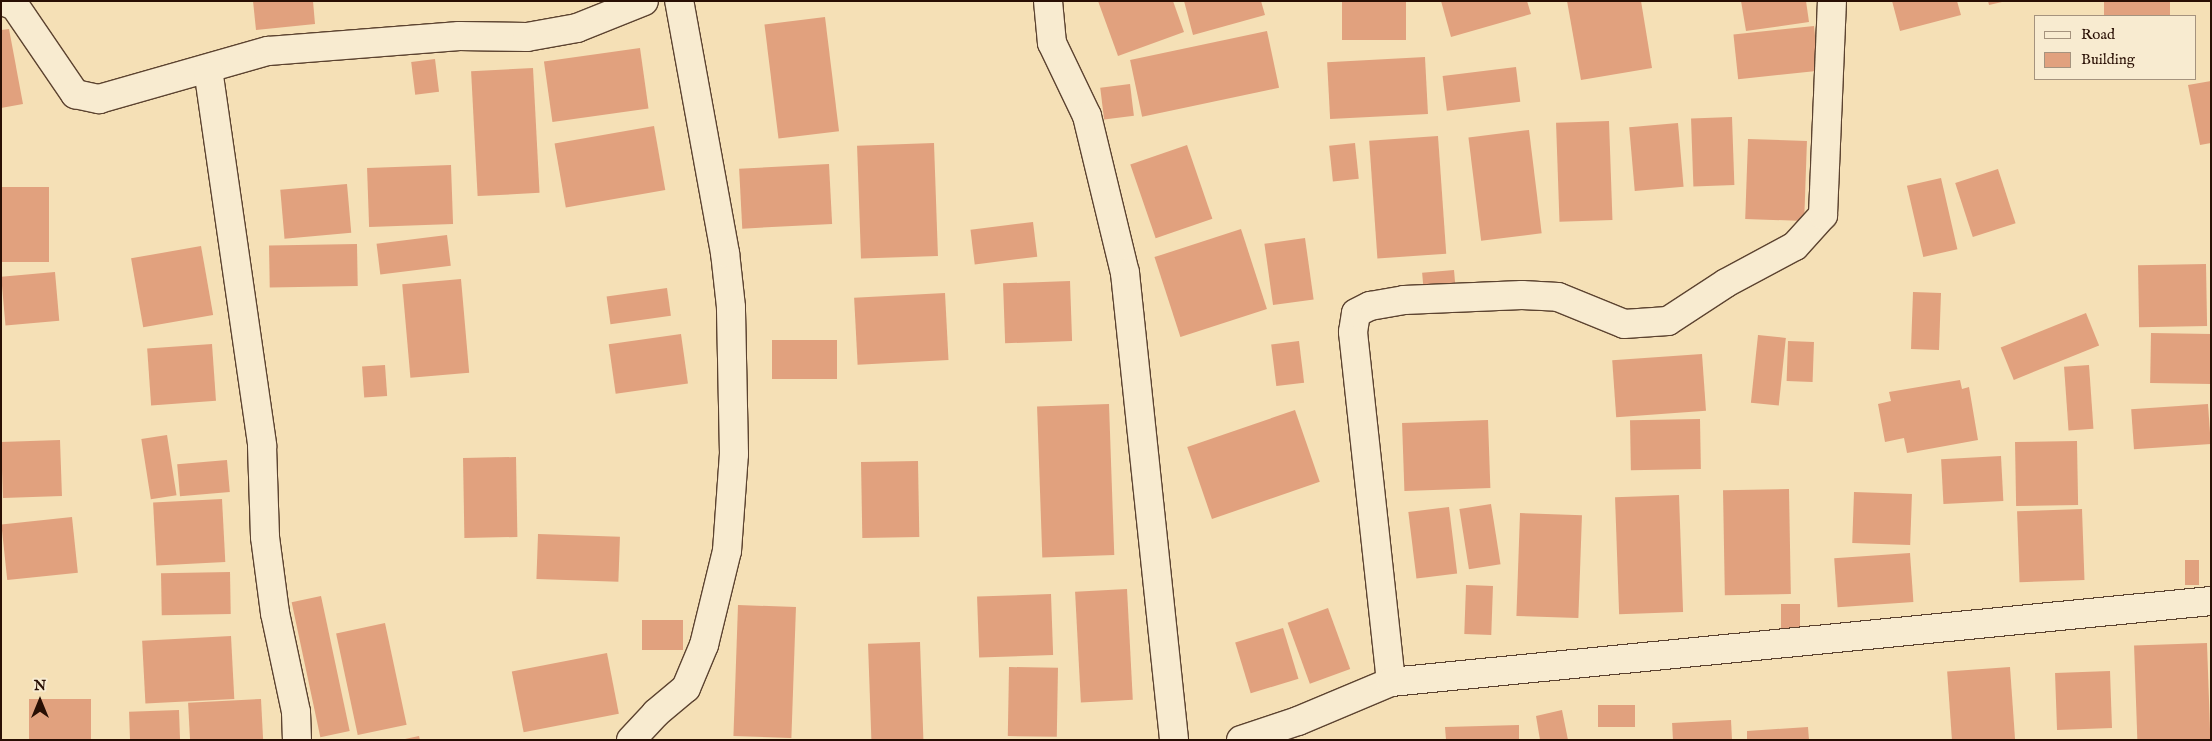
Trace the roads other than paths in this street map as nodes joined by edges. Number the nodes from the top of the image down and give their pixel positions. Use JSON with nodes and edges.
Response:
{"nodes":[{"id":1,"x":2,"y":1,"type":"edge"},
{"id":2,"x":644,"y":1,"type":"edge"},
{"id":3,"x":679,"y":1,"type":"edge"},
{"id":4,"x":1048,"y":1,"type":"edge"},
{"id":5,"x":1832,"y":1,"type":"edge"},
{"id":6,"x":208,"y":69,"type":"junction"},
{"id":7,"x":2211,"y":601,"type":"edge"},
{"id":8,"x":1391,"y":682,"type":"junction"},
{"id":9,"x":297,"y":740,"type":"edge"},
{"id":10,"x":631,"y":740,"type":"edge"},
{"id":11,"x":1174,"y":740,"type":"edge"},
{"id":12,"x":1241,"y":740,"type":"edge"}],
"edges":[{"from":1,"to":6,"type":"street"},
{"from":2,"to":6,"type":"street"},
{"from":3,"to":10,"type":"street"},
{"from":4,"to":11,"type":"street"},
{"from":5,"to":8,"type":"street"},
{"from":6,"to":9,"type":"street"},
{"from":7,"to":8,"type":"street"},
{"from":8,"to":12,"type":"street"}]}
